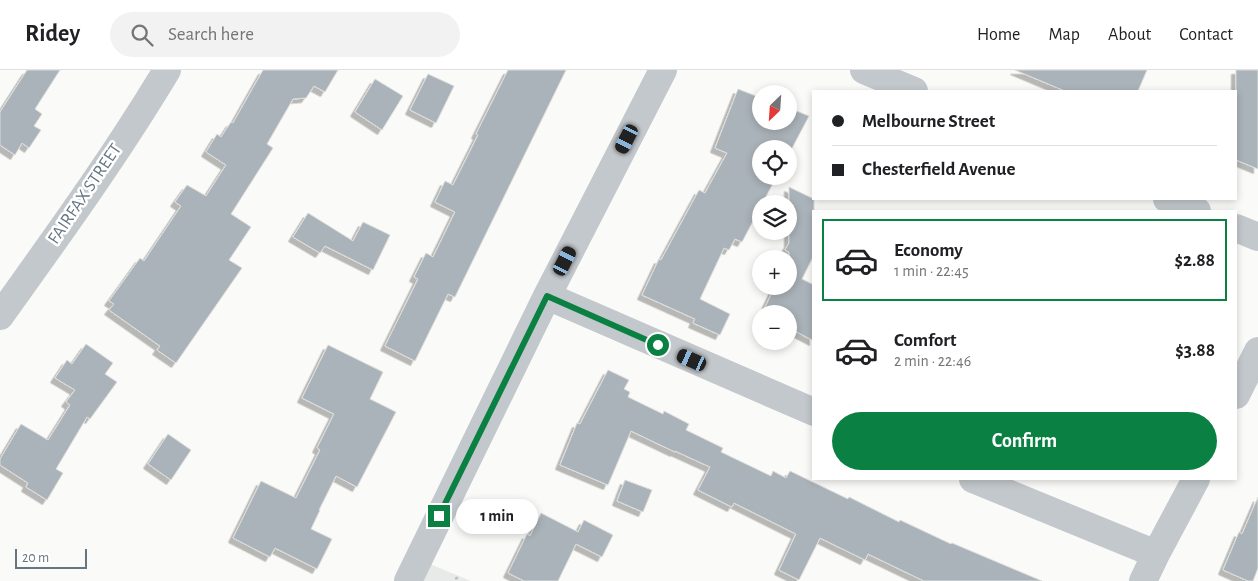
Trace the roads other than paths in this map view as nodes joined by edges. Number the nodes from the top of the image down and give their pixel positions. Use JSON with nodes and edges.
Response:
{"nodes":[{"id":1,"x":167,"y":70,"type":"edge"},
{"id":2,"x":663,"y":70,"type":"edge"},
{"id":3,"x":864,"y":70,"type":"edge"},
{"id":4,"x":912,"y":90,"type":"edge"},
{"id":5,"x":1170,"y":200,"type":"edge"},
{"id":6,"x":1194,"y":210,"type":"edge"},
{"id":7,"x":1237,"y":228,"type":"edge"},
{"id":8,"x":1258,"y":237,"type":"edge"},
{"id":9,"x":547,"y":296,"type":"junction"},
{"id":10,"x":0,"y":316,"type":"edge"},
{"id":11,"x":1258,"y":351,"type":"edge"},
{"id":12,"x":1237,"y":394,"type":"edge"},
{"id":13,"x":812,"y":411,"type":"edge"},
{"id":14,"x":975,"y":480,"type":"edge"},
{"id":15,"x":1195,"y":480,"type":"edge"},
{"id":16,"x":1156,"y":554,"type":"junction"},
{"id":17,"x":408,"y":581,"type":"edge"},
{"id":18,"x":1143,"y":581,"type":"edge"}],
"edges":[{"from":1,"to":10,"type":"street","name":"FAIRFAX STREET"},
{"from":2,"to":9,"type":"street"},
{"from":3,"to":4,"type":"street"},
{"from":5,"to":6,"type":"street"},
{"from":7,"to":8,"type":"street"},
{"from":9,"to":13,"type":"street"},
{"from":9,"to":17,"type":"street"},
{"from":11,"to":12,"type":"street"},
{"from":14,"to":16,"type":"street"},
{"from":15,"to":16,"type":"street"},
{"from":16,"to":18,"type":"street"}]}
